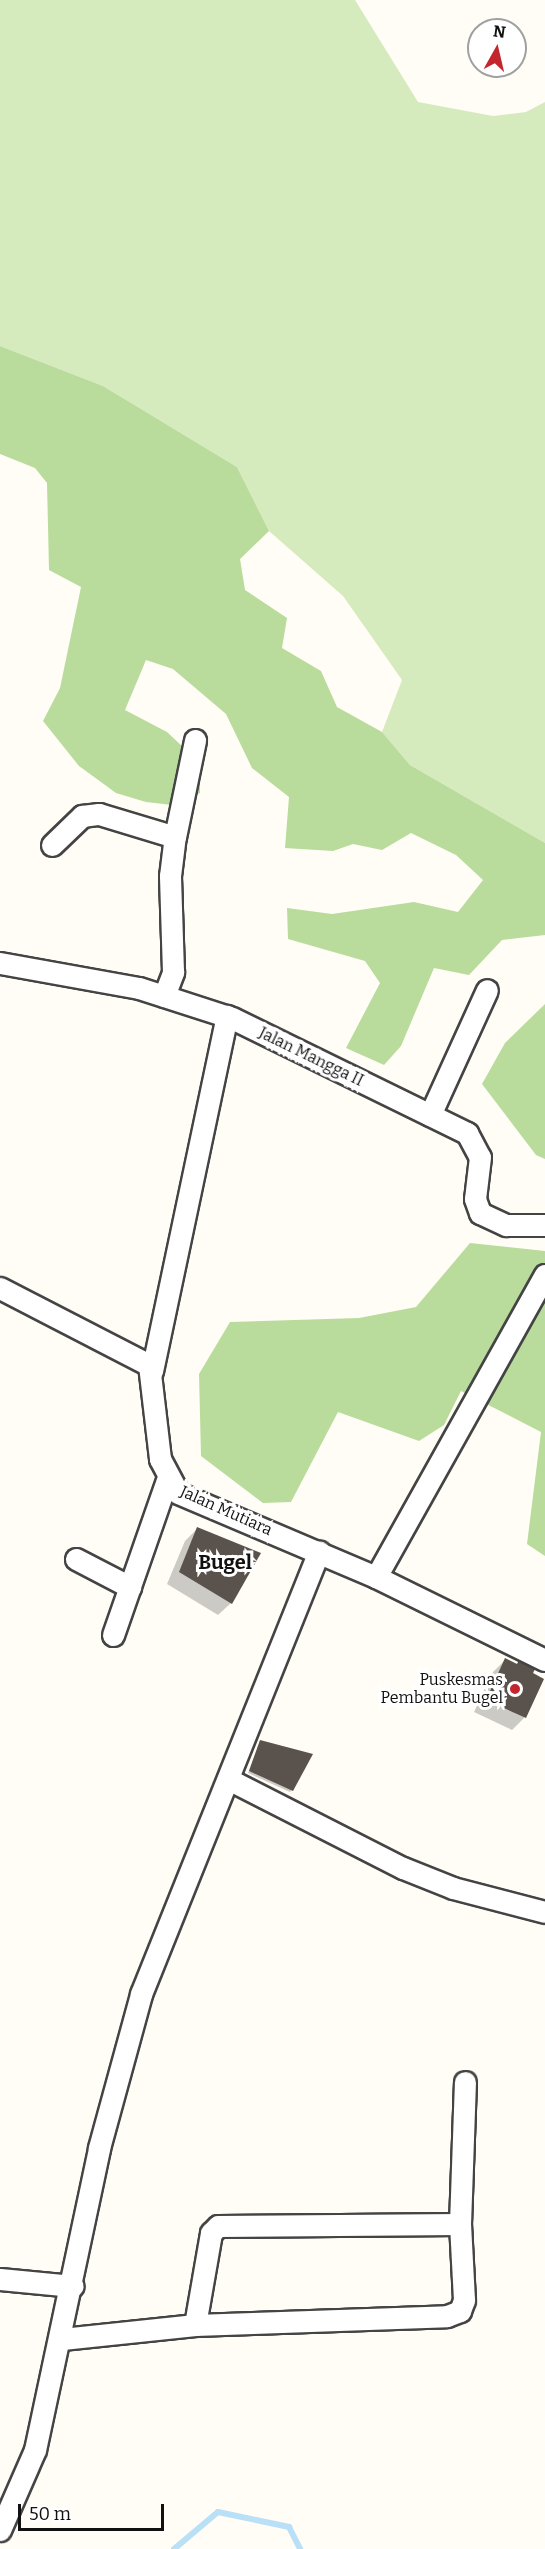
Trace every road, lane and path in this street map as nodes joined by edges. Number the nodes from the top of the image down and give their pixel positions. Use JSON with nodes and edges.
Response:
{"nodes":[{"id":1,"x":195,"y":740,"type":"dead end"},
{"id":2,"x":175,"y":837,"type":"junction"},
{"id":3,"x":52,"y":845,"type":"dead end"},
{"id":4,"x":0,"y":963,"type":"edge"},
{"id":5,"x":487,"y":990,"type":"dead end"},
{"id":6,"x":164,"y":996,"type":"junction"},
{"id":7,"x":226,"y":1016,"type":"junction"},
{"id":8,"x":430,"y":1115,"type":"junction"},
{"id":9,"x":545,"y":1225,"type":"edge"},
{"id":10,"x":545,"y":1275,"type":"edge"},
{"id":11,"x":0,"y":1288,"type":"edge"},
{"id":12,"x":152,"y":1371,"type":"junction"},
{"id":13,"x":167,"y":1480,"type":"junction"},
{"id":14,"x":319,"y":1551,"type":"junction"},
{"id":15,"x":76,"y":1559,"type":"dead end"},
{"id":16,"x":376,"y":1577,"type":"junction"},
{"id":17,"x":130,"y":1587,"type":"junction"},
{"id":18,"x":113,"y":1635,"type":"dead end"},
{"id":19,"x":545,"y":1660,"type":"edge"},
{"id":20,"x":228,"y":1779,"type":"junction"},
{"id":21,"x":545,"y":1912,"type":"edge"},
{"id":22,"x":465,"y":2082,"type":"dead end"},
{"id":23,"x":460,"y":2224,"type":"junction"},
{"id":24,"x":0,"y":2279,"type":"edge"},
{"id":25,"x":73,"y":2286,"type":"junction"},
{"id":26,"x":195,"y":2325,"type":"junction"},
{"id":27,"x":62,"y":2339,"type":"junction"},
{"id":28,"x":0,"y":2530,"type":"edge"}],
"edges":[{"from":1,"to":2,"type":"street"},
{"from":2,"to":3,"type":"street"},
{"from":2,"to":6,"type":"street"},
{"from":4,"to":6,"type":"street","name":"Jalan Mangga II"},
{"from":5,"to":8,"type":"street"},
{"from":6,"to":7,"type":"street","name":"Jalan Mangga II"},
{"from":7,"to":8,"type":"street","name":"Jalan Mangga II"},
{"from":7,"to":12,"type":"street","name":"Jalan Mutiara"},
{"from":8,"to":9,"type":"street","name":"Jalan Mangga II"},
{"from":10,"to":16,"type":"street"},
{"from":11,"to":12,"type":"street"},
{"from":12,"to":13,"type":"street","name":"Jalan Mutiara"},
{"from":13,"to":14,"type":"street","name":"Jalan Mutiara"},
{"from":13,"to":17,"type":"street"},
{"from":14,"to":16,"type":"street","name":"Jalan Mutiara"},
{"from":14,"to":20,"type":"street"},
{"from":15,"to":17,"type":"street"},
{"from":16,"to":19,"type":"street","name":"Jalan Mutiara"},
{"from":17,"to":18,"type":"street"},
{"from":20,"to":21,"type":"street"},
{"from":20,"to":25,"type":"street"},
{"from":22,"to":23,"type":"street"},
{"from":23,"to":26,"type":"street"},
{"from":23,"to":26,"type":"street"},
{"from":24,"to":25,"type":"street"},
{"from":25,"to":27,"type":"street"},
{"from":26,"to":27,"type":"street"},
{"from":27,"to":28,"type":"street"}]}
